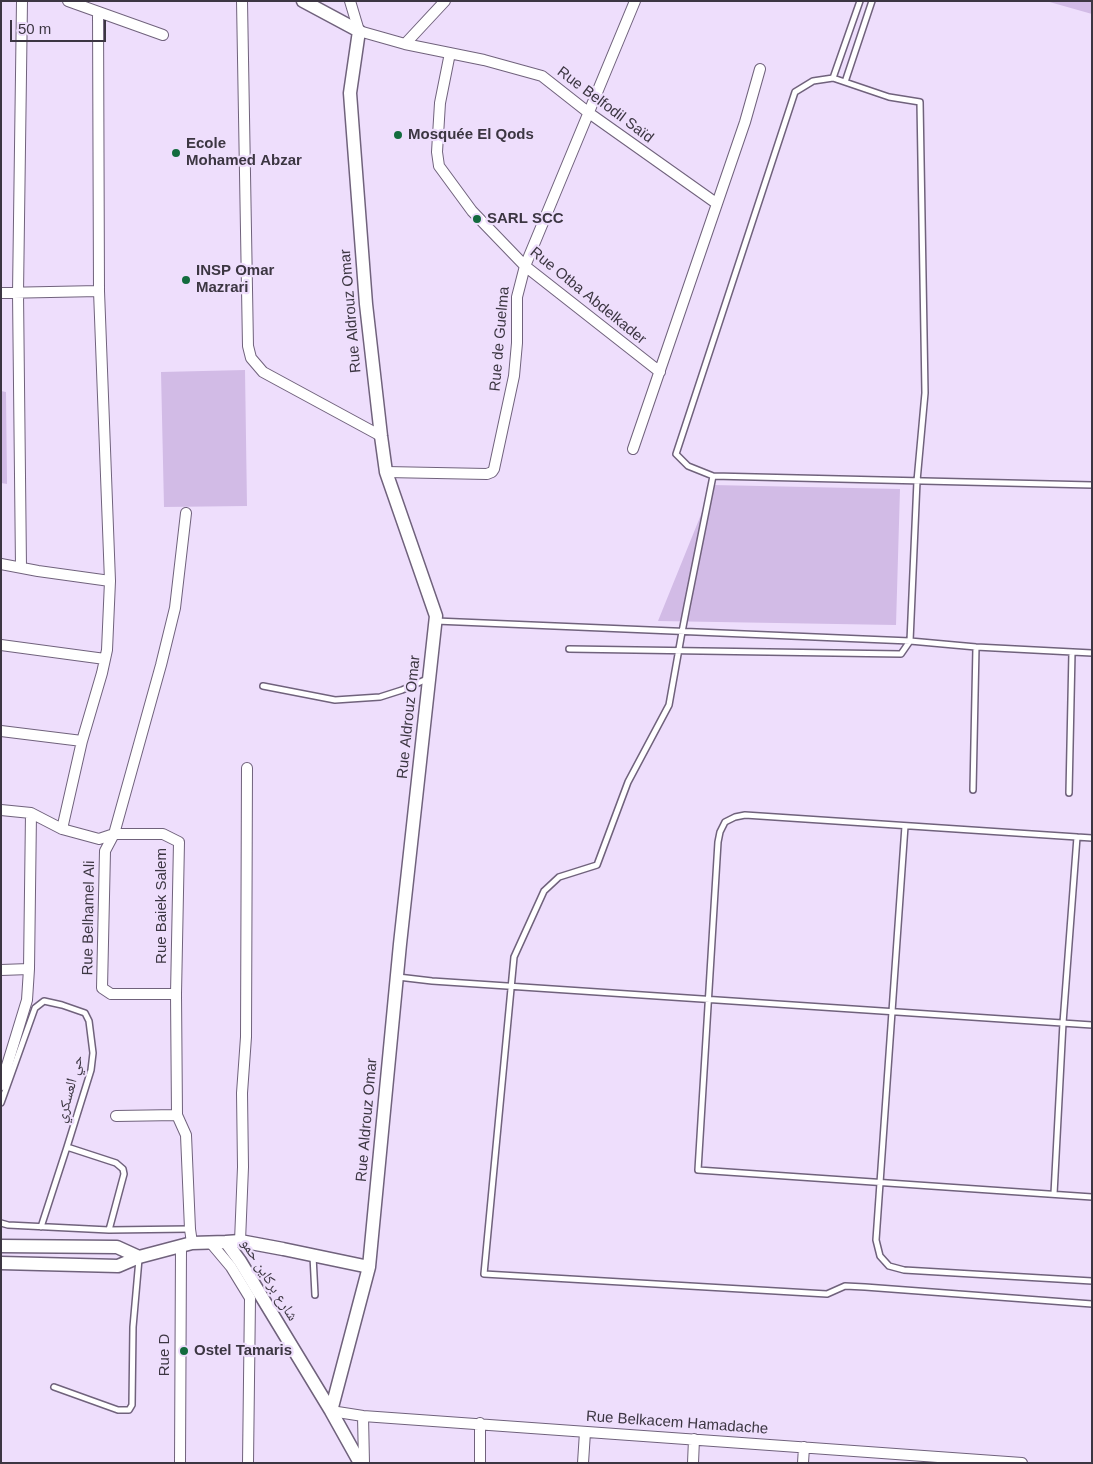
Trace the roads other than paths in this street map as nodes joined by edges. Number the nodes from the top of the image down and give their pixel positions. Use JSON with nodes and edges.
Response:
{"nodes":[{"id":1,"x":22,"y":1,"type":"edge"},
{"id":2,"x":68,"y":1,"type":"edge"},
{"id":3,"x":242,"y":1,"type":"edge"},
{"id":4,"x":303,"y":1,"type":"edge"},
{"id":5,"x":350,"y":1,"type":"edge"},
{"id":6,"x":445,"y":1,"type":"edge"},
{"id":7,"x":634,"y":1,"type":"edge"},
{"id":8,"x":860,"y":1,"type":"edge"},
{"id":9,"x":872,"y":1,"type":"edge"},
{"id":10,"x":98,"y":12,"type":"junction"},
{"id":11,"x":358,"y":31,"type":"junction"},
{"id":12,"x":163,"y":34,"type":"dead end"},
{"id":13,"x":405,"y":44,"type":"junction"},
{"id":14,"x":450,"y":53,"type":"junction"},
{"id":15,"x":760,"y":69,"type":"dead end"},
{"id":16,"x":834,"y":78,"type":"junction"},
{"id":17,"x":845,"y":82,"type":"junction"},
{"id":18,"x":589,"y":113,"type":"junction"},
{"id":19,"x":716,"y":204,"type":"junction"},
{"id":20,"x":524,"y":266,"type":"junction"},
{"id":21,"x":99,"y":291,"type":"junction"},
{"id":22,"x":1,"y":292,"type":"edge"},
{"id":23,"x":18,"y":293,"type":"junction"},
{"id":24,"x":660,"y":372,"type":"junction"},
{"id":25,"x":381,"y":436,"type":"junction"},
{"id":26,"x":633,"y":449,"type":"dead end"},
{"id":27,"x":386,"y":472,"type":"junction"},
{"id":28,"x":714,"y":476,"type":"junction"},
{"id":29,"x":918,"y":481,"type":"junction"},
{"id":30,"x":1092,"y":485,"type":"edge"},
{"id":31,"x":186,"y":513,"type":"dead end"},
{"id":32,"x":1,"y":564,"type":"edge"},
{"id":33,"x":21,"y":567,"type":"junction"},
{"id":34,"x":110,"y":581,"type":"junction"},
{"id":35,"x":436,"y":621,"type":"junction"},
{"id":36,"x":682,"y":632,"type":"junction"},
{"id":37,"x":910,"y":641,"type":"junction"},
{"id":38,"x":1,"y":645,"type":"edge"},
{"id":39,"x":976,"y":647,"type":"junction"},
{"id":40,"x":569,"y":649,"type":"dead end"},
{"id":41,"x":1072,"y":652,"type":"junction"},
{"id":42,"x":1092,"y":653,"type":"edge"},
{"id":43,"x":105,"y":659,"type":"junction"},
{"id":44,"x":430,"y":678,"type":"junction"},
{"id":45,"x":262,"y":686,"type":"dead end"},
{"id":46,"x":1,"y":731,"type":"edge"},
{"id":47,"x":82,"y":741,"type":"junction"},
{"id":48,"x":247,"y":768,"type":"dead end"},
{"id":49,"x":973,"y":790,"type":"dead end"},
{"id":50,"x":1069,"y":793,"type":"dead end"},
{"id":51,"x":1,"y":810,"type":"edge"},
{"id":52,"x":31,"y":813,"type":"junction"},
{"id":53,"x":905,"y":826,"type":"junction"},
{"id":54,"x":62,"y":829,"type":"junction"},
{"id":55,"x":114,"y":834,"type":"junction"},
{"id":56,"x":1077,"y":837,"type":"junction"},
{"id":57,"x":1092,"y":838,"type":"edge"},
{"id":58,"x":30,"y":969,"type":"junction"},
{"id":59,"x":1,"y":970,"type":"edge"},
{"id":60,"x":397,"y":977,"type":"junction"},
{"id":61,"x":512,"y":986,"type":"junction"},
{"id":62,"x":176,"y":994,"type":"junction"},
{"id":63,"x":708,"y":999,"type":"junction"},
{"id":64,"x":892,"y":1012,"type":"junction"},
{"id":65,"x":1063,"y":1023,"type":"junction"},
{"id":66,"x":1092,"y":1025,"type":"edge"},
{"id":67,"x":1,"y":1085,"type":"edge"},
{"id":68,"x":1,"y":1103,"type":"edge"},
{"id":69,"x":177,"y":1115,"type":"junction"},
{"id":70,"x":116,"y":1116,"type":"dead end"},
{"id":71,"x":67,"y":1147,"type":"junction"},
{"id":72,"x":880,"y":1182,"type":"junction"},
{"id":73,"x":1054,"y":1194,"type":"junction"},
{"id":74,"x":1092,"y":1197,"type":"edge"},
{"id":75,"x":1,"y":1223,"type":"edge"},
{"id":76,"x":41,"y":1227,"type":"junction"},
{"id":77,"x":190,"y":1229,"type":"junction"},
{"id":78,"x":109,"y":1230,"type":"junction"},
{"id":79,"x":210,"y":1242,"type":"junction"},
{"id":80,"x":226,"y":1242,"type":"junction"},
{"id":81,"x":240,"y":1242,"type":"junction"},
{"id":82,"x":186,"y":1245,"type":"junction"},
{"id":83,"x":1,"y":1246,"type":"edge"},
{"id":84,"x":313,"y":1256,"type":"junction"},
{"id":85,"x":139,"y":1257,"type":"junction"},
{"id":86,"x":1,"y":1263,"type":"edge"},
{"id":87,"x":369,"y":1268,"type":"junction"},
{"id":88,"x":250,"y":1280,"type":"junction"},
{"id":89,"x":1092,"y":1281,"type":"edge"},
{"id":90,"x":315,"y":1295,"type":"dead end"},
{"id":91,"x":250,"y":1298,"type":"junction"},
{"id":92,"x":1092,"y":1304,"type":"edge"},
{"id":93,"x":54,"y":1387,"type":"dead end"},
{"id":94,"x":331,"y":1410,"type":"junction"},
{"id":95,"x":362,"y":1416,"type":"junction"},
{"id":96,"x":480,"y":1423,"type":"junction"},
{"id":97,"x":585,"y":1432,"type":"junction"},
{"id":98,"x":694,"y":1439,"type":"junction"},
{"id":99,"x":804,"y":1447,"type":"junction"},
{"id":100,"x":876,"y":1458,"type":"edge"},
{"id":101,"x":1015,"y":1462,"type":"edge"},
{"id":102,"x":180,"y":1463,"type":"edge"},
{"id":103,"x":248,"y":1463,"type":"edge"},
{"id":104,"x":362,"y":1463,"type":"edge"},
{"id":105,"x":480,"y":1463,"type":"edge"},
{"id":106,"x":583,"y":1463,"type":"edge"},
{"id":107,"x":693,"y":1463,"type":"edge"},
{"id":108,"x":803,"y":1463,"type":"edge"},
{"id":109,"x":1022,"y":1463,"type":"edge"}],
"edges":[{"from":1,"to":23,"type":"street"},
{"from":2,"to":10,"type":"street"},
{"from":3,"to":25,"type":"street"},
{"from":4,"to":11,"type":"street"},
{"from":5,"to":11,"type":"street"},
{"from":6,"to":13,"type":"street"},
{"from":7,"to":18,"type":"street","name":"Rue de Guelma"},
{"from":8,"to":16,"type":"lane"},
{"from":9,"to":17,"type":"lane"},
{"from":10,"to":12,"type":"street"},
{"from":10,"to":21,"type":"street"},
{"from":11,"to":13,"type":"street","name":"Rue Belfodil Saïd"},
{"from":11,"to":25,"type":"street","name":"Rue Aldrouz Omar"},
{"from":13,"to":14,"type":"street","name":"Rue Belfodil Saïd"},
{"from":14,"to":18,"type":"street","name":"Rue Belfodil Saïd"},
{"from":14,"to":20,"type":"street","name":"Rue Otba Abdelkader"},
{"from":15,"to":19,"type":"street"},
{"from":16,"to":17,"type":"lane"},
{"from":16,"to":28,"type":"lane"},
{"from":17,"to":29,"type":"lane"},
{"from":18,"to":19,"type":"street","name":"Rue Belfodil Saïd"},
{"from":18,"to":20,"type":"street","name":"Rue de Guelma"},
{"from":19,"to":24,"type":"street"},
{"from":20,"to":24,"type":"street","name":"Rue Otba Abdelkader"},
{"from":20,"to":27,"type":"street","name":"Rue de Guelma"},
{"from":21,"to":23,"type":"street"},
{"from":21,"to":34,"type":"street"},
{"from":22,"to":23,"type":"street"},
{"from":23,"to":33,"type":"street"},
{"from":24,"to":26,"type":"street"},
{"from":25,"to":27,"type":"street","name":"Rue Aldrouz Omar"},
{"from":27,"to":35,"type":"street","name":"Rue Aldrouz Omar"},
{"from":28,"to":29,"type":"lane"},
{"from":28,"to":36,"type":"lane"},
{"from":29,"to":30,"type":"lane"},
{"from":29,"to":37,"type":"lane"},
{"from":31,"to":55,"type":"street"},
{"from":32,"to":33,"type":"street"},
{"from":33,"to":34,"type":"street"},
{"from":34,"to":43,"type":"street"},
{"from":35,"to":36,"type":"lane"},
{"from":35,"to":44,"type":"street","name":"Rue Aldrouz Omar"},
{"from":36,"to":37,"type":"lane"},
{"from":36,"to":61,"type":"lane"},
{"from":37,"to":39,"type":"lane"},
{"from":37,"to":40,"type":"lane"},
{"from":38,"to":43,"type":"street"},
{"from":39,"to":41,"type":"lane"},
{"from":39,"to":49,"type":"lane"},
{"from":41,"to":42,"type":"lane"},
{"from":41,"to":50,"type":"lane"},
{"from":43,"to":47,"type":"street"},
{"from":44,"to":45,"type":"lane"},
{"from":44,"to":60,"type":"street","name":"Rue Aldrouz Omar"},
{"from":46,"to":47,"type":"street"},
{"from":47,"to":54,"type":"street"},
{"from":48,"to":81,"type":"street"},
{"from":51,"to":52,"type":"street","name":"Rue Belhamel Ali"},
{"from":52,"to":54,"type":"street","name":"Rue Belhamel Ali"},
{"from":52,"to":58,"type":"street"},
{"from":53,"to":56,"type":"lane"},
{"from":53,"to":63,"type":"lane"},
{"from":53,"to":64,"type":"lane"},
{"from":54,"to":55,"type":"street","name":"Rue Belhamel Ali"},
{"from":55,"to":62,"type":"street","name":"Rue Baiek Salem"},
{"from":55,"to":62,"type":"street","name":"Rue Belhamel Ali"},
{"from":56,"to":57,"type":"lane"},
{"from":56,"to":65,"type":"lane"},
{"from":58,"to":59,"type":"street"},
{"from":58,"to":67,"type":"street"},
{"from":60,"to":61,"type":"lane"},
{"from":60,"to":87,"type":"street","name":"Rue Aldrouz Omar"},
{"from":61,"to":63,"type":"lane"},
{"from":61,"to":92,"type":"lane"},
{"from":62,"to":69,"type":"street","name":"Rue Baiek Salem"},
{"from":63,"to":64,"type":"lane"},
{"from":63,"to":72,"type":"lane"},
{"from":64,"to":65,"type":"lane"},
{"from":64,"to":72,"type":"lane"},
{"from":65,"to":66,"type":"lane"},
{"from":65,"to":73,"type":"lane"},
{"from":68,"to":71,"type":"lane","name":"حي العسكري"},
{"from":69,"to":70,"type":"street"},
{"from":69,"to":77,"type":"street","name":"Rue Baiek Salem"},
{"from":71,"to":76,"type":"lane"},
{"from":71,"to":78,"type":"lane"},
{"from":72,"to":73,"type":"lane"},
{"from":72,"to":89,"type":"lane"},
{"from":73,"to":74,"type":"lane"},
{"from":75,"to":76,"type":"lane"},
{"from":76,"to":78,"type":"lane"},
{"from":77,"to":78,"type":"lane"},
{"from":77,"to":82,"type":"street","name":"Rue Baiek Salem"},
{"from":79,"to":80,"type":"street","name":"شارع بركاين حمو"},
{"from":79,"to":82,"type":"street","name":"شارع بركاين حمو"},
{"from":79,"to":91,"type":"street"},
{"from":80,"to":81,"type":"street"},
{"from":80,"to":88,"type":"street","name":"شارع بركاين حمو"},
{"from":81,"to":84,"type":"street"},
{"from":82,"to":85,"type":"street","name":"شارع بركاين حمو"},
{"from":82,"to":102,"type":"street","name":"Rue D"},
{"from":83,"to":85,"type":"street"},
{"from":84,"to":87,"type":"street"},
{"from":84,"to":90,"type":"lane"},
{"from":85,"to":86,"type":"street","name":"شارع بركاين حمو"},
{"from":85,"to":93,"type":"lane"},
{"from":87,"to":94,"type":"street","name":"Rue Aldrouz Omar"},
{"from":88,"to":91,"type":"street"},
{"from":88,"to":94,"type":"street","name":"شارع بركاين حمو"},
{"from":91,"to":103,"type":"street"},
{"from":94,"to":95,"type":"street","name":"Rue Belkacem Hamadache"},
{"from":94,"to":104,"type":"street","name":"شارع بركاين حمو"},
{"from":95,"to":96,"type":"street","name":"Rue Belkacem Hamadache"},
{"from":95,"to":104,"type":"street"},
{"from":96,"to":97,"type":"street","name":"Rue Belkacem Hamadache"},
{"from":96,"to":105,"type":"street"},
{"from":97,"to":98,"type":"street","name":"Rue Belkacem Hamadache"},
{"from":97,"to":106,"type":"street"},
{"from":98,"to":99,"type":"street","name":"Rue Belkacem Hamadache"},
{"from":98,"to":107,"type":"street"},
{"from":99,"to":100,"type":"street","name":"Rue Belkacem Hamadache"},
{"from":99,"to":108,"type":"street"},
{"from":100,"to":101,"type":"street","name":"Rue Belkacem Hamadache"},
{"from":101,"to":109,"type":"street","name":"Rue Belkacem Hamadache"}]}
